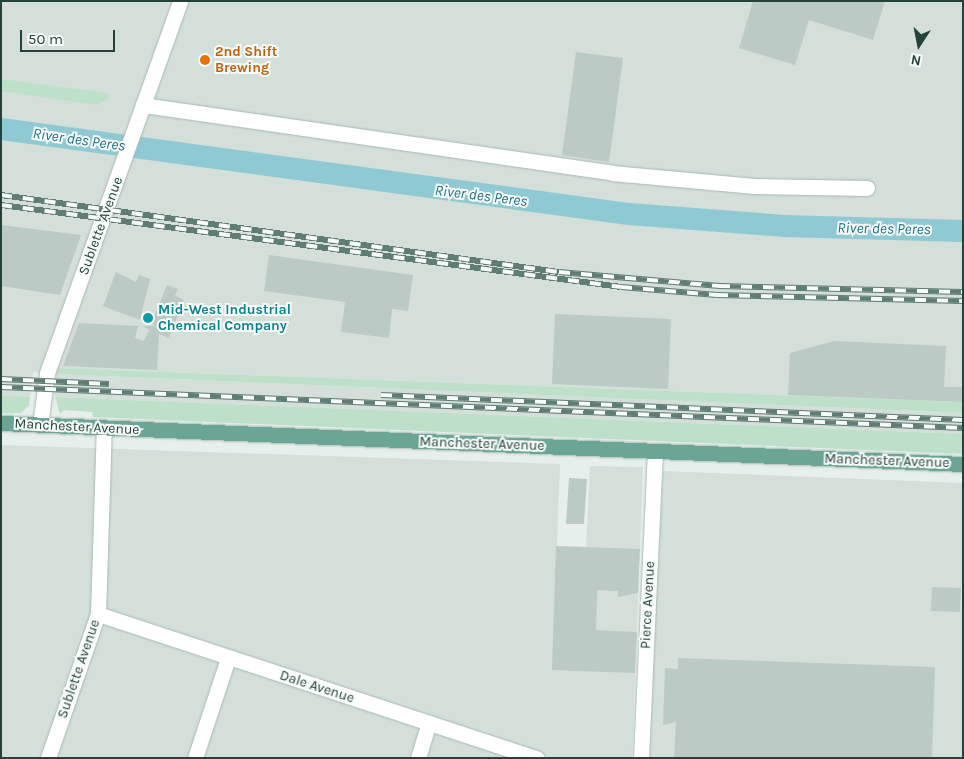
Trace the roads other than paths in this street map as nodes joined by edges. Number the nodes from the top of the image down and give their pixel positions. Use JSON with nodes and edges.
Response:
{"nodes":[{"id":1,"x":180,"y":1,"type":"edge"},
{"id":2,"x":141,"y":111,"type":"junction"},
{"id":3,"x":867,"y":188,"type":"dead end"},
{"id":4,"x":1,"y":423,"type":"edge"},
{"id":5,"x":40,"y":425,"type":"junction"},
{"id":6,"x":104,"y":428,"type":"junction"},
{"id":7,"x":655,"y":451,"type":"junction"},
{"id":8,"x":963,"y":464,"type":"edge"},
{"id":9,"x":98,"y":614,"type":"junction"},
{"id":10,"x":228,"y":658,"type":"junction"},
{"id":11,"x":429,"y":723,"type":"junction"},
{"id":12,"x":48,"y":758,"type":"edge"},
{"id":13,"x":195,"y":758,"type":"edge"},
{"id":14,"x":418,"y":758,"type":"edge"},
{"id":15,"x":537,"y":758,"type":"edge"},
{"id":16,"x":641,"y":758,"type":"edge"}],
"edges":[{"from":1,"to":2,"type":"street","name":"Sublette Avenue"},
{"from":2,"to":3,"type":"street"},
{"from":2,"to":5,"type":"street","name":"Sublette Avenue"},
{"from":4,"to":5,"type":"main road","name":"Manchester Avenue"},
{"from":5,"to":6,"type":"main road","name":"Manchester Avenue"},
{"from":6,"to":7,"type":"main road","name":"Manchester Avenue"},
{"from":6,"to":9,"type":"street","name":"Sublette Avenue"},
{"from":7,"to":8,"type":"main road","name":"Manchester Avenue"},
{"from":7,"to":16,"type":"street","name":"Pierce Avenue"},
{"from":9,"to":10,"type":"street","name":"Dale Avenue"},
{"from":9,"to":12,"type":"street","name":"Sublette Avenue"},
{"from":10,"to":11,"type":"street","name":"Dale Avenue"},
{"from":10,"to":13,"type":"street"},
{"from":11,"to":14,"type":"street"},
{"from":11,"to":15,"type":"street","name":"Dale Avenue"}]}
